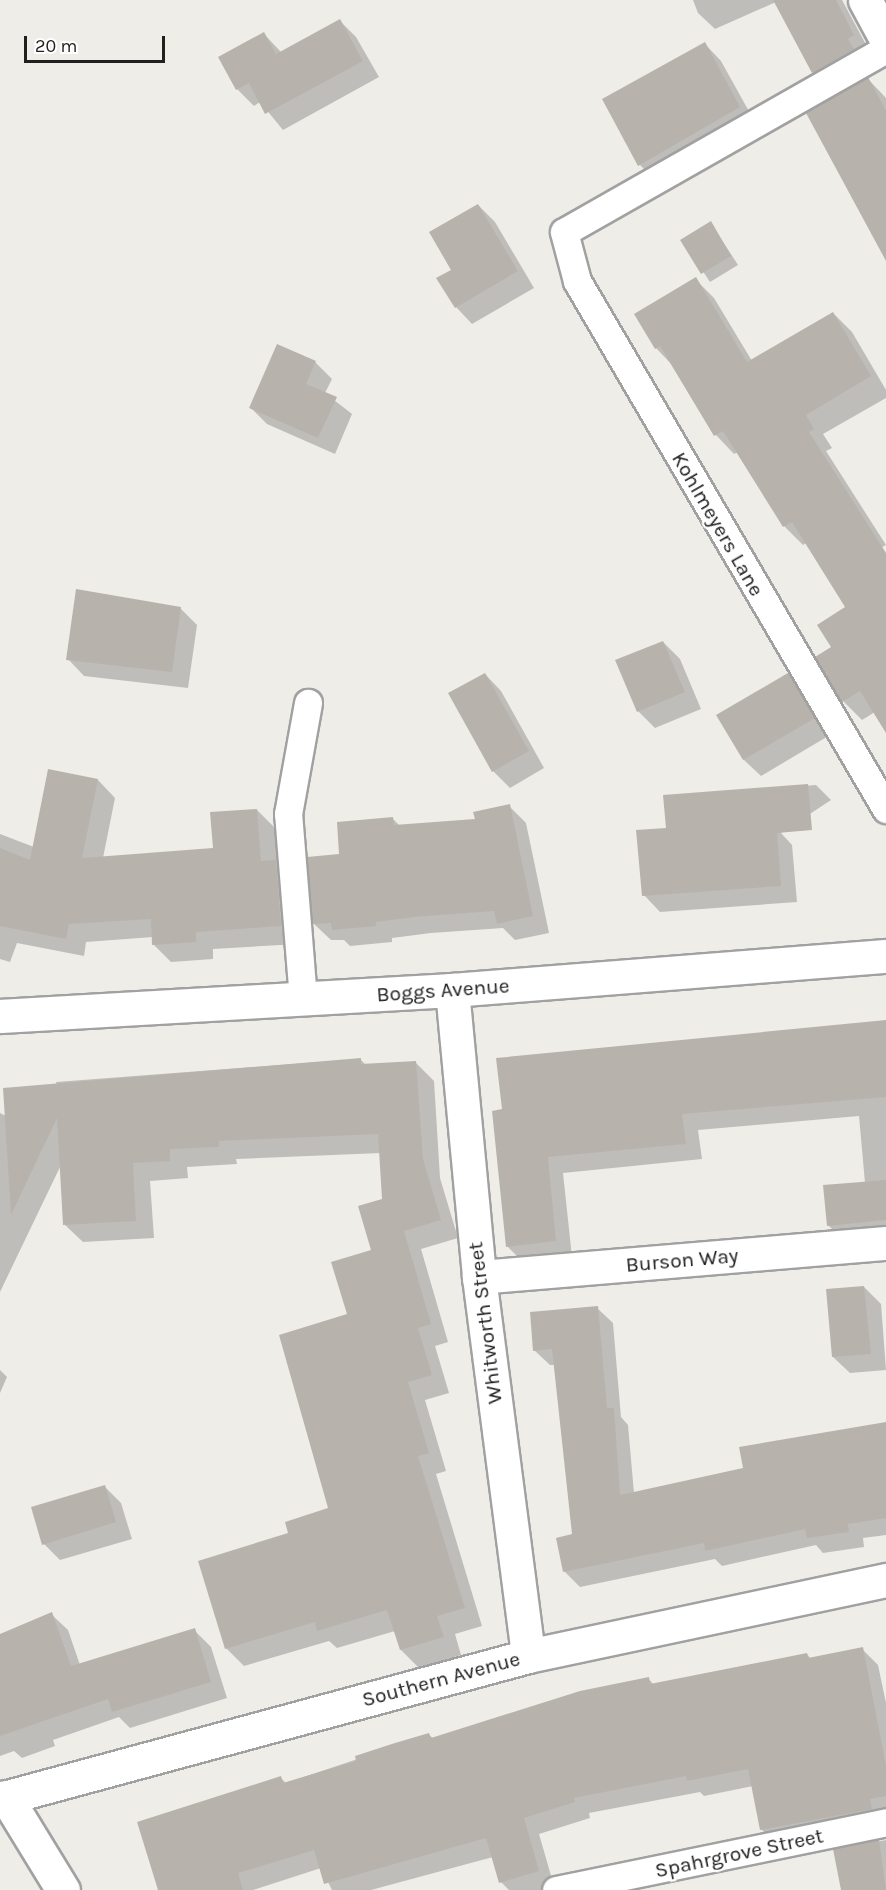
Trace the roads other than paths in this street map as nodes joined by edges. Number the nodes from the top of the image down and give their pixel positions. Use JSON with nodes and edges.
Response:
{"nodes":[{"id":1,"x":865,"y":0,"type":"edge"},
{"id":2,"x":886,"y":39,"type":"edge"},
{"id":3,"x":886,"y":49,"type":"edge"},
{"id":4,"x":308,"y":703,"type":"dead end"},
{"id":5,"x":886,"y":809,"type":"edge"},
{"id":6,"x":886,"y":956,"type":"edge"},
{"id":7,"x":452,"y":990,"type":"junction"},
{"id":8,"x":303,"y":999,"type":"junction"},
{"id":9,"x":0,"y":1016,"type":"edge"},
{"id":10,"x":886,"y":1242,"type":"edge"},
{"id":11,"x":478,"y":1277,"type":"junction"},
{"id":12,"x":886,"y":1580,"type":"edge"},
{"id":13,"x":528,"y":1656,"type":"junction"},
{"id":14,"x":3,"y":1798,"type":"edge"},
{"id":15,"x":886,"y":1822,"type":"edge"},
{"id":16,"x":63,"y":1890,"type":"edge"},
{"id":17,"x":556,"y":1890,"type":"edge"}],
"edges":[{"from":1,"to":2,"type":"street"},
{"from":3,"to":5,"type":"lane","name":"Kohlmeyers Lane"},
{"from":4,"to":8,"type":"lane"},
{"from":6,"to":7,"type":"street","name":"Boggs Avenue"},
{"from":7,"to":8,"type":"street","name":"Boggs Avenue"},
{"from":7,"to":11,"type":"street","name":"Whitworth Street"},
{"from":8,"to":9,"type":"street","name":"Boggs Avenue"},
{"from":10,"to":11,"type":"street","name":"Burson Way"},
{"from":11,"to":13,"type":"street","name":"Whitworth Street"},
{"from":12,"to":13,"type":"street","name":"Southern Avenue"},
{"from":13,"to":14,"type":"street","name":"Southern Avenue"},
{"from":14,"to":16,"type":"street"},
{"from":15,"to":17,"type":"lane","name":"Spahrgrove Street"}]}
